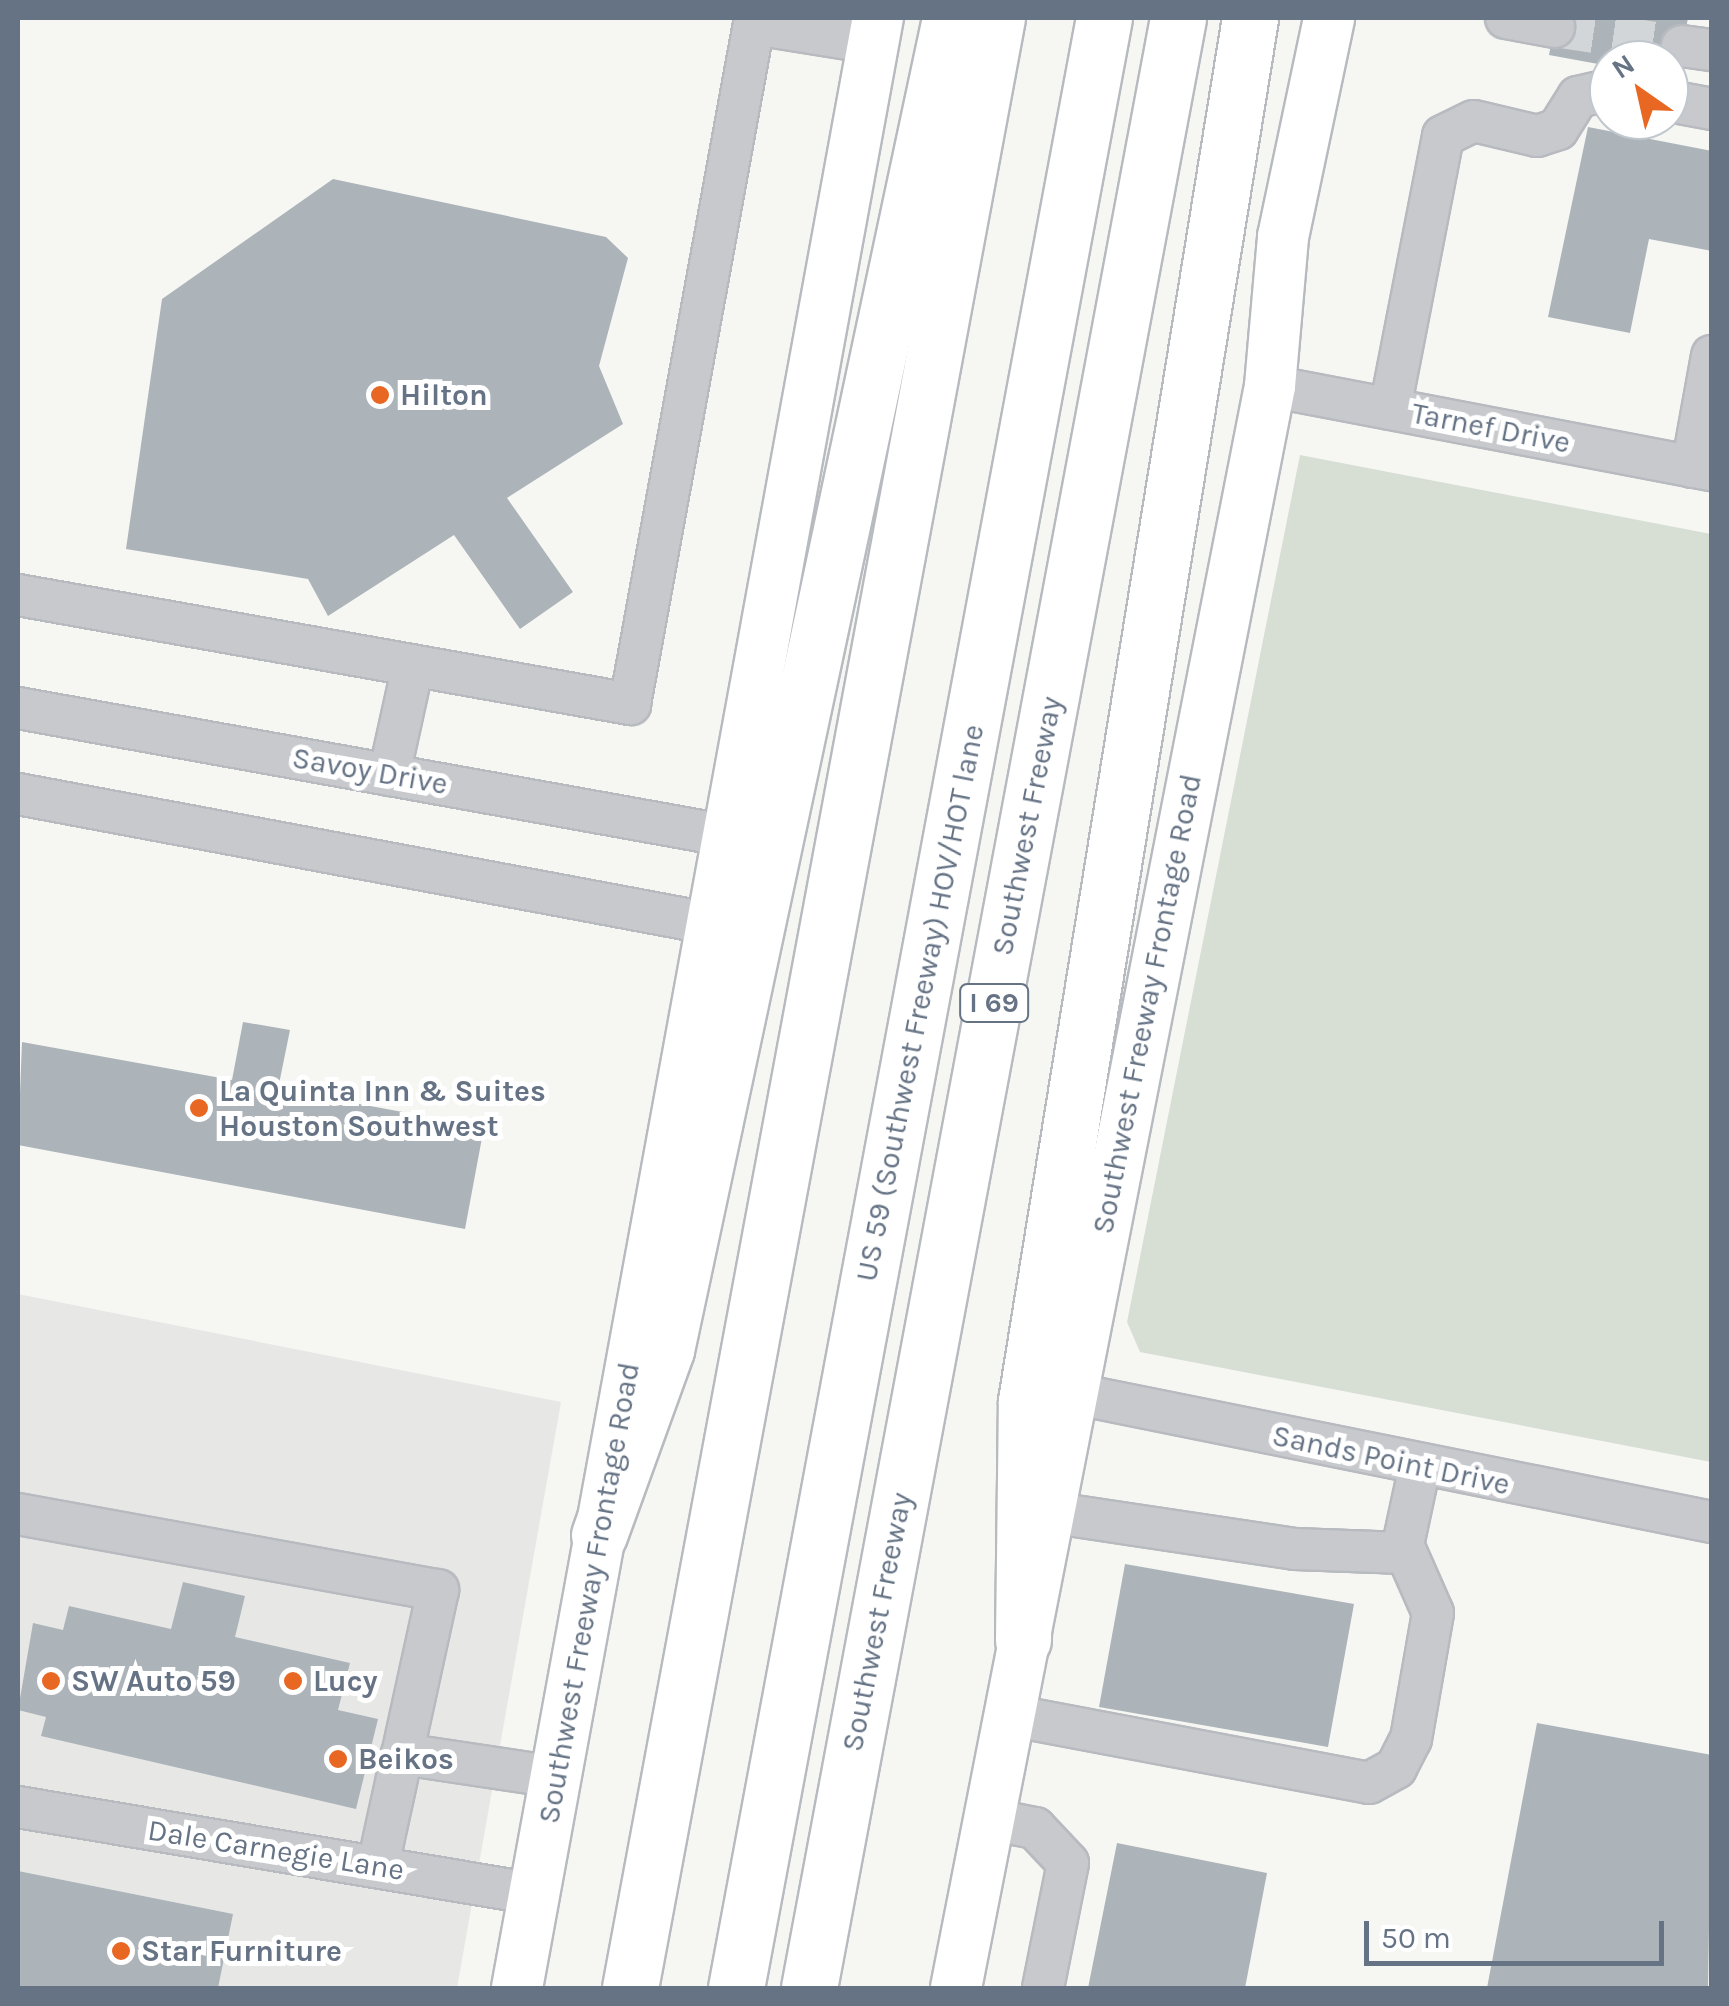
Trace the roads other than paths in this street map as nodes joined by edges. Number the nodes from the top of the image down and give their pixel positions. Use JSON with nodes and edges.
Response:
{"nodes":[{"id":1,"x":950,"y":18,"type":"edge"},
{"id":2,"x":997,"y":18,"type":"edge"},
{"id":3,"x":1104,"y":18,"type":"edge"},
{"id":4,"x":1178,"y":18,"type":"edge"},
{"id":5,"x":1250,"y":18,"type":"edge"},
{"id":6,"x":1328,"y":18,"type":"edge"},
{"id":7,"x":1506,"y":18,"type":"edge"},
{"id":8,"x":755,"y":21,"type":"edge"},
{"id":9,"x":1554,"y":28,"type":"dead end"},
{"id":10,"x":875,"y":30,"type":"edge"},
{"id":11,"x":1589,"y":95,"type":"edge"},
{"id":12,"x":1712,"y":356,"type":"edge"},
{"id":13,"x":1270,"y":386,"type":"junction"},
{"id":14,"x":1390,"y":409,"type":"junction"},
{"id":15,"x":1702,"y":468,"type":"edge"},
{"id":16,"x":18,"y":595,"type":"edge"},
{"id":17,"x":413,"y":666,"type":"junction"},
{"id":18,"x":18,"y":708,"type":"edge"},
{"id":19,"x":389,"y":775,"type":"junction"},
{"id":20,"x":18,"y":794,"type":"edge"},
{"id":21,"x":723,"y":835,"type":"junction"},
{"id":22,"x":708,"y":923,"type":"junction"},
{"id":23,"x":1071,"y":1393,"type":"junction"},
{"id":24,"x":1420,"y":1466,"type":"junction"},
{"id":25,"x":1048,"y":1512,"type":"junction"},
{"id":26,"x":18,"y":1514,"type":"edge"},
{"id":27,"x":1712,"y":1522,"type":"edge"},
{"id":28,"x":599,"y":1536,"type":"junction"},
{"id":29,"x":1404,"y":1553,"type":"junction"},
{"id":30,"x":1023,"y":1640,"type":"junction"},
{"id":31,"x":1009,"y":1715,"type":"junction"},
{"id":32,"x":402,"y":1754,"type":"junction"},
{"id":33,"x":556,"y":1778,"type":"junction"},
{"id":34,"x":18,"y":1808,"type":"edge"},
{"id":35,"x":988,"y":1819,"type":"junction"},
{"id":36,"x":378,"y":1866,"type":"junction"},
{"id":37,"x":535,"y":1894,"type":"junction"},
{"id":38,"x":518,"y":1988,"type":"edge"},
{"id":39,"x":630,"y":1988,"type":"edge"},
{"id":40,"x":736,"y":1988,"type":"edge"},
{"id":41,"x":809,"y":1988,"type":"edge"},
{"id":42,"x":956,"y":1988,"type":"edge"},
{"id":43,"x":1042,"y":1988,"type":"edge"}],
"edges":[{"from":1,"to":28,"type":"highway"},
{"from":2,"to":39,"type":"highway"},
{"from":3,"to":40,"type":"highway","name":"US 59 (Southwest Freeway) HOV/HOT lane"},
{"from":4,"to":41,"type":"highway","name":"Southwest Freeway","number":"I 69"},
{"from":5,"to":30,"type":"highway"},
{"from":6,"to":13,"type":"main road","name":"Southwest Freeway Frontage Road"},
{"from":7,"to":9,"type":"street"},
{"from":8,"to":10,"type":"street"},
{"from":8,"to":17,"type":"street"},
{"from":10,"to":21,"type":"main road","name":"Southwest Freeway Frontage Road"},
{"from":11,"to":14,"type":"street"},
{"from":12,"to":15,"type":"street"},
{"from":13,"to":14,"type":"street","name":"Tarnef Drive"},
{"from":13,"to":23,"type":"main road","name":"Southwest Freeway Frontage Road"},
{"from":14,"to":15,"type":"street","name":"Tarnef Drive"},
{"from":16,"to":17,"type":"street"},
{"from":17,"to":19,"type":"street"},
{"from":18,"to":19,"type":"street","name":"Savoy Drive"},
{"from":19,"to":21,"type":"street","name":"Savoy Drive"},
{"from":20,"to":22,"type":"street"},
{"from":21,"to":22,"type":"main road","name":"Southwest Freeway Frontage Road"},
{"from":22,"to":28,"type":"main road","name":"Southwest Freeway Frontage Road"},
{"from":23,"to":24,"type":"street","name":"Sands Point Drive"},
{"from":23,"to":25,"type":"main road","name":"Southwest Freeway Frontage Road"},
{"from":24,"to":27,"type":"street","name":"Sands Point Drive"},
{"from":24,"to":29,"type":"street"},
{"from":25,"to":29,"type":"street"},
{"from":25,"to":30,"type":"main road","name":"Southwest Freeway Frontage Road"},
{"from":26,"to":32,"type":"street"},
{"from":28,"to":33,"type":"main road","name":"Southwest Freeway Frontage Road"},
{"from":29,"to":31,"type":"street"},
{"from":30,"to":31,"type":"main road","name":"Southwest Freeway Frontage Road"},
{"from":31,"to":35,"type":"main road","name":"Southwest Freeway Frontage Road"},
{"from":32,"to":33,"type":"street"},
{"from":32,"to":36,"type":"street"},
{"from":33,"to":37,"type":"main road","name":"Southwest Freeway Frontage Road"},
{"from":34,"to":36,"type":"street","name":"Dale Carnegie Lane"},
{"from":35,"to":42,"type":"main road","name":"Southwest Freeway Frontage Road"},
{"from":35,"to":43,"type":"street"},
{"from":36,"to":37,"type":"street","name":"Dale Carnegie Lane"},
{"from":37,"to":38,"type":"main road","name":"Southwest Freeway Frontage Road"}]}
